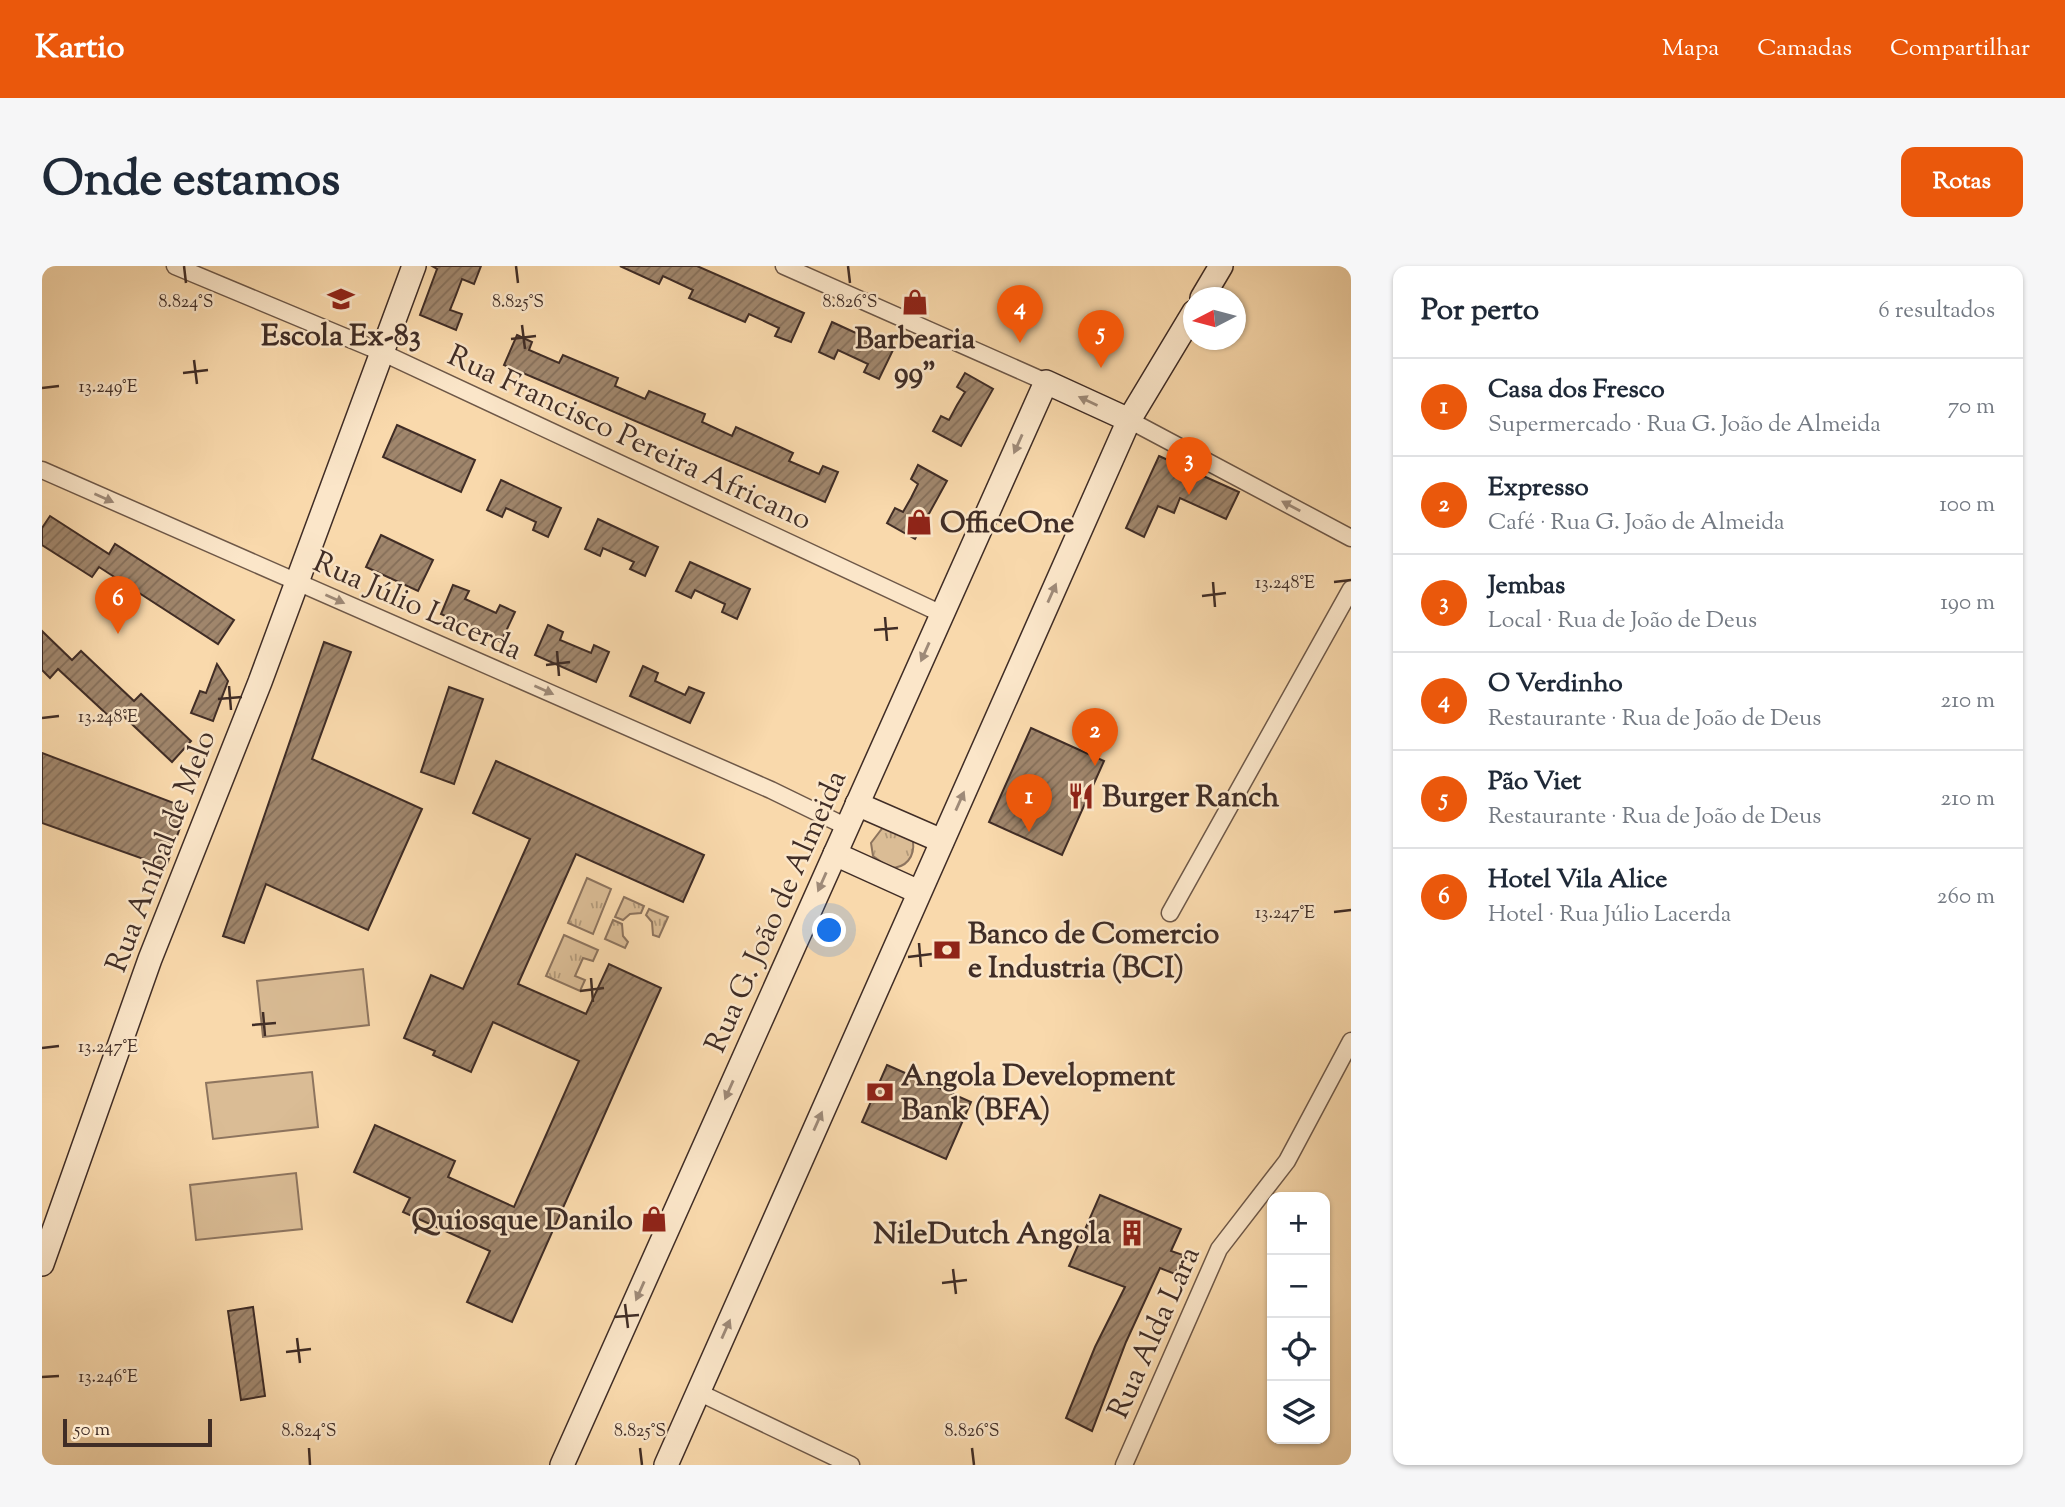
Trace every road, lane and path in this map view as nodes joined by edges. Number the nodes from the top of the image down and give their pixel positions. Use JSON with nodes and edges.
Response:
{"nodes":[{"id":1,"x":175,"y":266,"type":"edge"},
{"id":2,"x":414,"y":266,"type":"edge"},
{"id":3,"x":1221,"y":266,"type":"edge"},
{"id":4,"x":790,"y":267,"type":"edge"},
{"id":5,"x":1209,"y":287,"type":"edge"},
{"id":6,"x":1183,"y":330,"type":"edge"},
{"id":7,"x":381,"y":352,"type":"junction"},
{"id":8,"x":1046,"y":382,"type":"junction"},
{"id":9,"x":1129,"y":420,"type":"junction"},
{"id":10,"x":42,"y":470,"type":"edge"},
{"id":11,"x":1351,"y":538,"type":"edge"},
{"id":12,"x":297,"y":583,"type":"junction"},
{"id":13,"x":1351,"y":589,"type":"edge"},
{"id":14,"x":942,"y":614,"type":"junction"},
{"id":15,"x":858,"y":804,"type":"junction"},
{"id":16,"x":847,"y":827,"type":"junction"},
{"id":17,"x":942,"y":841,"type":"junction"},
{"id":18,"x":835,"y":854,"type":"junction"},
{"id":19,"x":919,"y":892,"type":"junction"},
{"id":20,"x":1170,"y":912,"type":"dead end"},
{"id":21,"x":1351,"y":1041,"type":"edge"},
{"id":22,"x":42,"y":1264,"type":"edge"},
{"id":23,"x":698,"y":1392,"type":"junction"},
{"id":24,"x":562,"y":1465,"type":"edge"},
{"id":25,"x":666,"y":1465,"type":"edge"},
{"id":26,"x":851,"y":1465,"type":"edge"},
{"id":27,"x":1124,"y":1465,"type":"edge"}],
"edges":[{"from":1,"to":7,"type":"street","name":"Rua Francisco Pereira Africano"},
{"from":2,"to":7,"type":"street","name":"Rua Aníbal de Melo"},
{"from":3,"to":5,"type":"street"},
{"from":4,"to":8,"type":"street"},
{"from":6,"to":9,"type":"street"},
{"from":7,"to":12,"type":"street","name":"Rua Aníbal de Melo"},
{"from":7,"to":14,"type":"street","name":"Rua Francisco Pereira Africano"},
{"from":9,"to":8,"type":"street","one_way":true},
{"from":8,"to":14,"type":"street","name":"Rua G. João de Almeida","one_way":true},
{"from":11,"to":9,"type":"street","one_way":true},
{"from":17,"to":9,"type":"street","one_way":true},
{"from":10,"to":12,"type":"street","name":"Rua Júlio Lacerda","one_way":true},
{"from":12,"to":16,"type":"street","name":"Rua Júlio Lacerda","one_way":true},
{"from":12,"to":22,"type":"street","name":"Rua Aníbal de Melo"},
{"from":13,"to":20,"type":"street"},
{"from":14,"to":15,"type":"street","name":"Rua G. João de Almeida","one_way":true},
{"from":15,"to":16,"type":"street","name":"Rua G. João de Almeida"},
{"from":15,"to":17,"type":"street"},
{"from":16,"to":18,"type":"street","name":"Rua G. João de Almeida"},
{"from":17,"to":19,"type":"street"},
{"from":18,"to":19,"type":"street"},
{"from":18,"to":24,"type":"street","name":"Rua G. João de Almeida","one_way":true},
{"from":23,"to":19,"type":"street","one_way":true},
{"from":21,"to":27,"type":"street","name":"Rua Alda Lara"},
{"from":23,"to":25,"type":"street"},
{"from":23,"to":26,"type":"street"}]}
